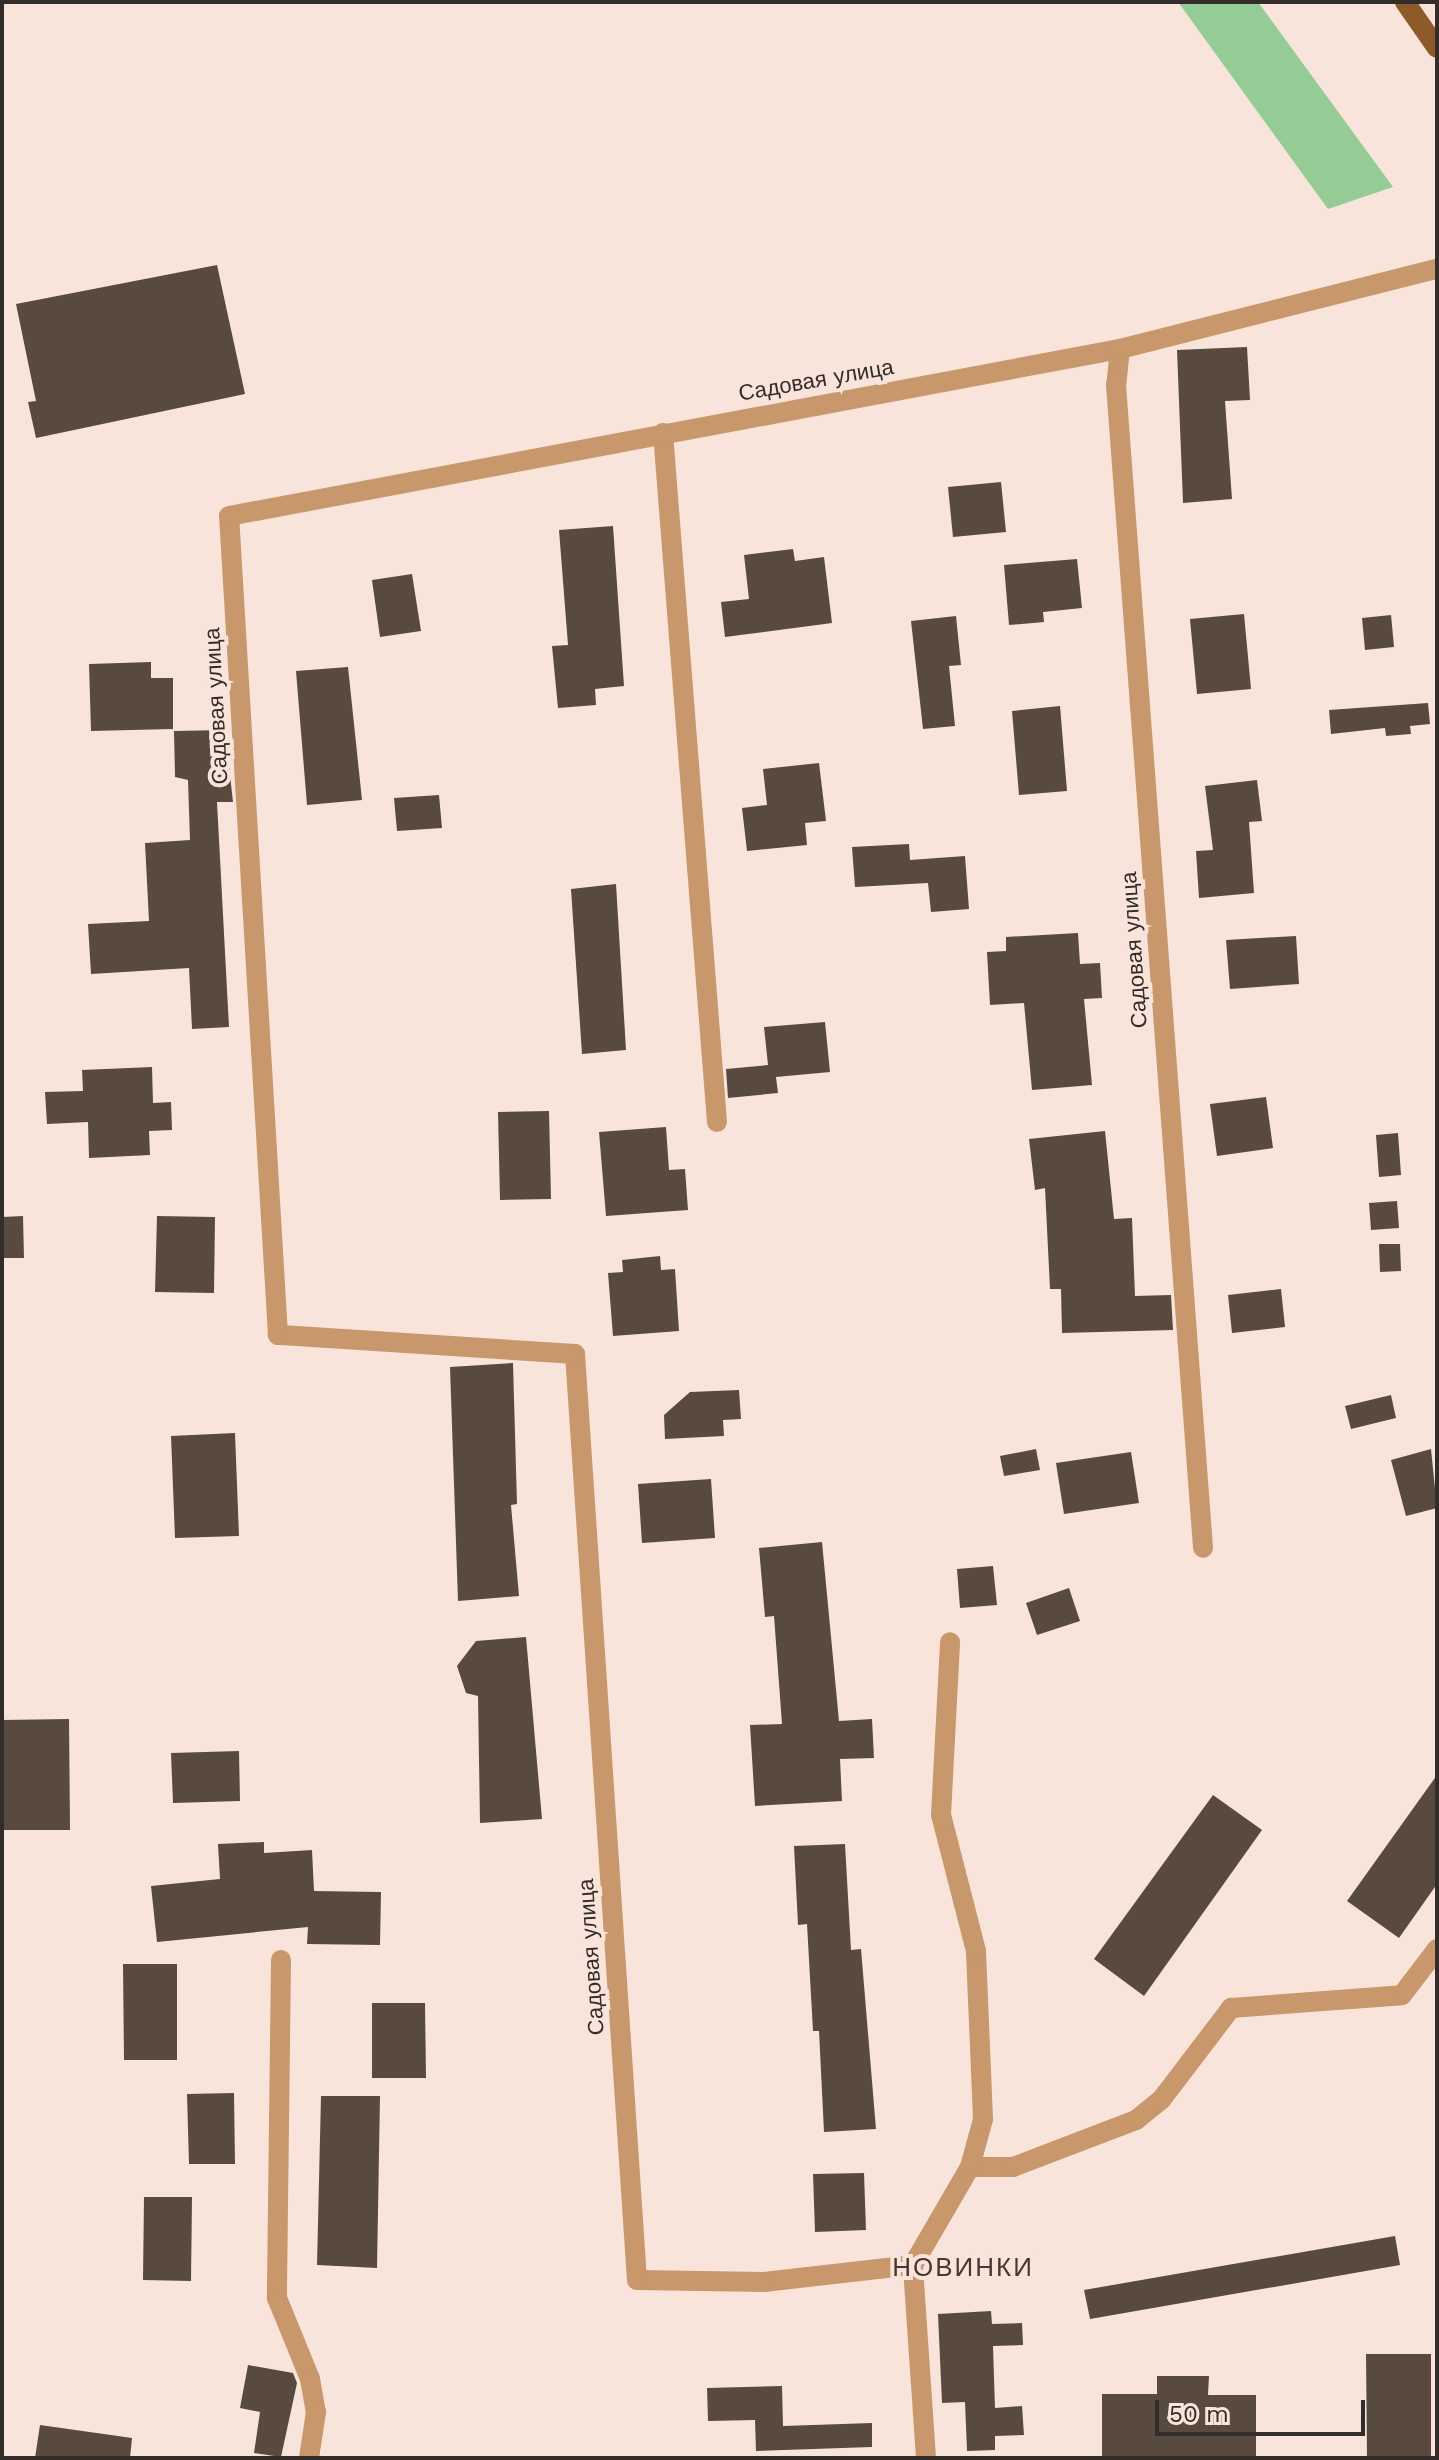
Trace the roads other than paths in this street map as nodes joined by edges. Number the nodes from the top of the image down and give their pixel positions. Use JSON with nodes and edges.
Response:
{"nodes":[{"id":1,"x":1405,"y":2,"type":"edge"},
{"id":2,"x":1437,"y":48,"type":"edge"},
{"id":3,"x":1437,"y":269,"type":"edge"},
{"id":4,"x":1120,"y":349,"type":"junction"},
{"id":5,"x":663,"y":433,"type":"junction"},
{"id":6,"x":717,"y":1122,"type":"dead end"},
{"id":7,"x":1203,"y":1548,"type":"dead end"},
{"id":8,"x":950,"y":1642,"type":"dead end"},
{"id":9,"x":1437,"y":1949,"type":"edge"},
{"id":10,"x":281,"y":1960,"type":"dead end"},
{"id":11,"x":970,"y":2167,"type":"junction"},
{"id":12,"x":913,"y":2265,"type":"junction"},
{"id":13,"x":309,"y":2458,"type":"edge"},
{"id":14,"x":926,"y":2458,"type":"edge"}],
"edges":[{"from":1,"to":2,"type":"main road"},
{"from":3,"to":4,"type":"street","name":"Садовая улица"},
{"from":4,"to":5,"type":"street","name":"Садовая улица"},
{"from":4,"to":7,"type":"street","name":"Садовая улица"},
{"from":5,"to":6,"type":"street"},
{"from":5,"to":12,"type":"street","name":"Садовая улица"},
{"from":8,"to":11,"type":"street"},
{"from":9,"to":11,"type":"street"},
{"from":10,"to":13,"type":"street"},
{"from":11,"to":12,"type":"street"},
{"from":12,"to":14,"type":"street"}]}
